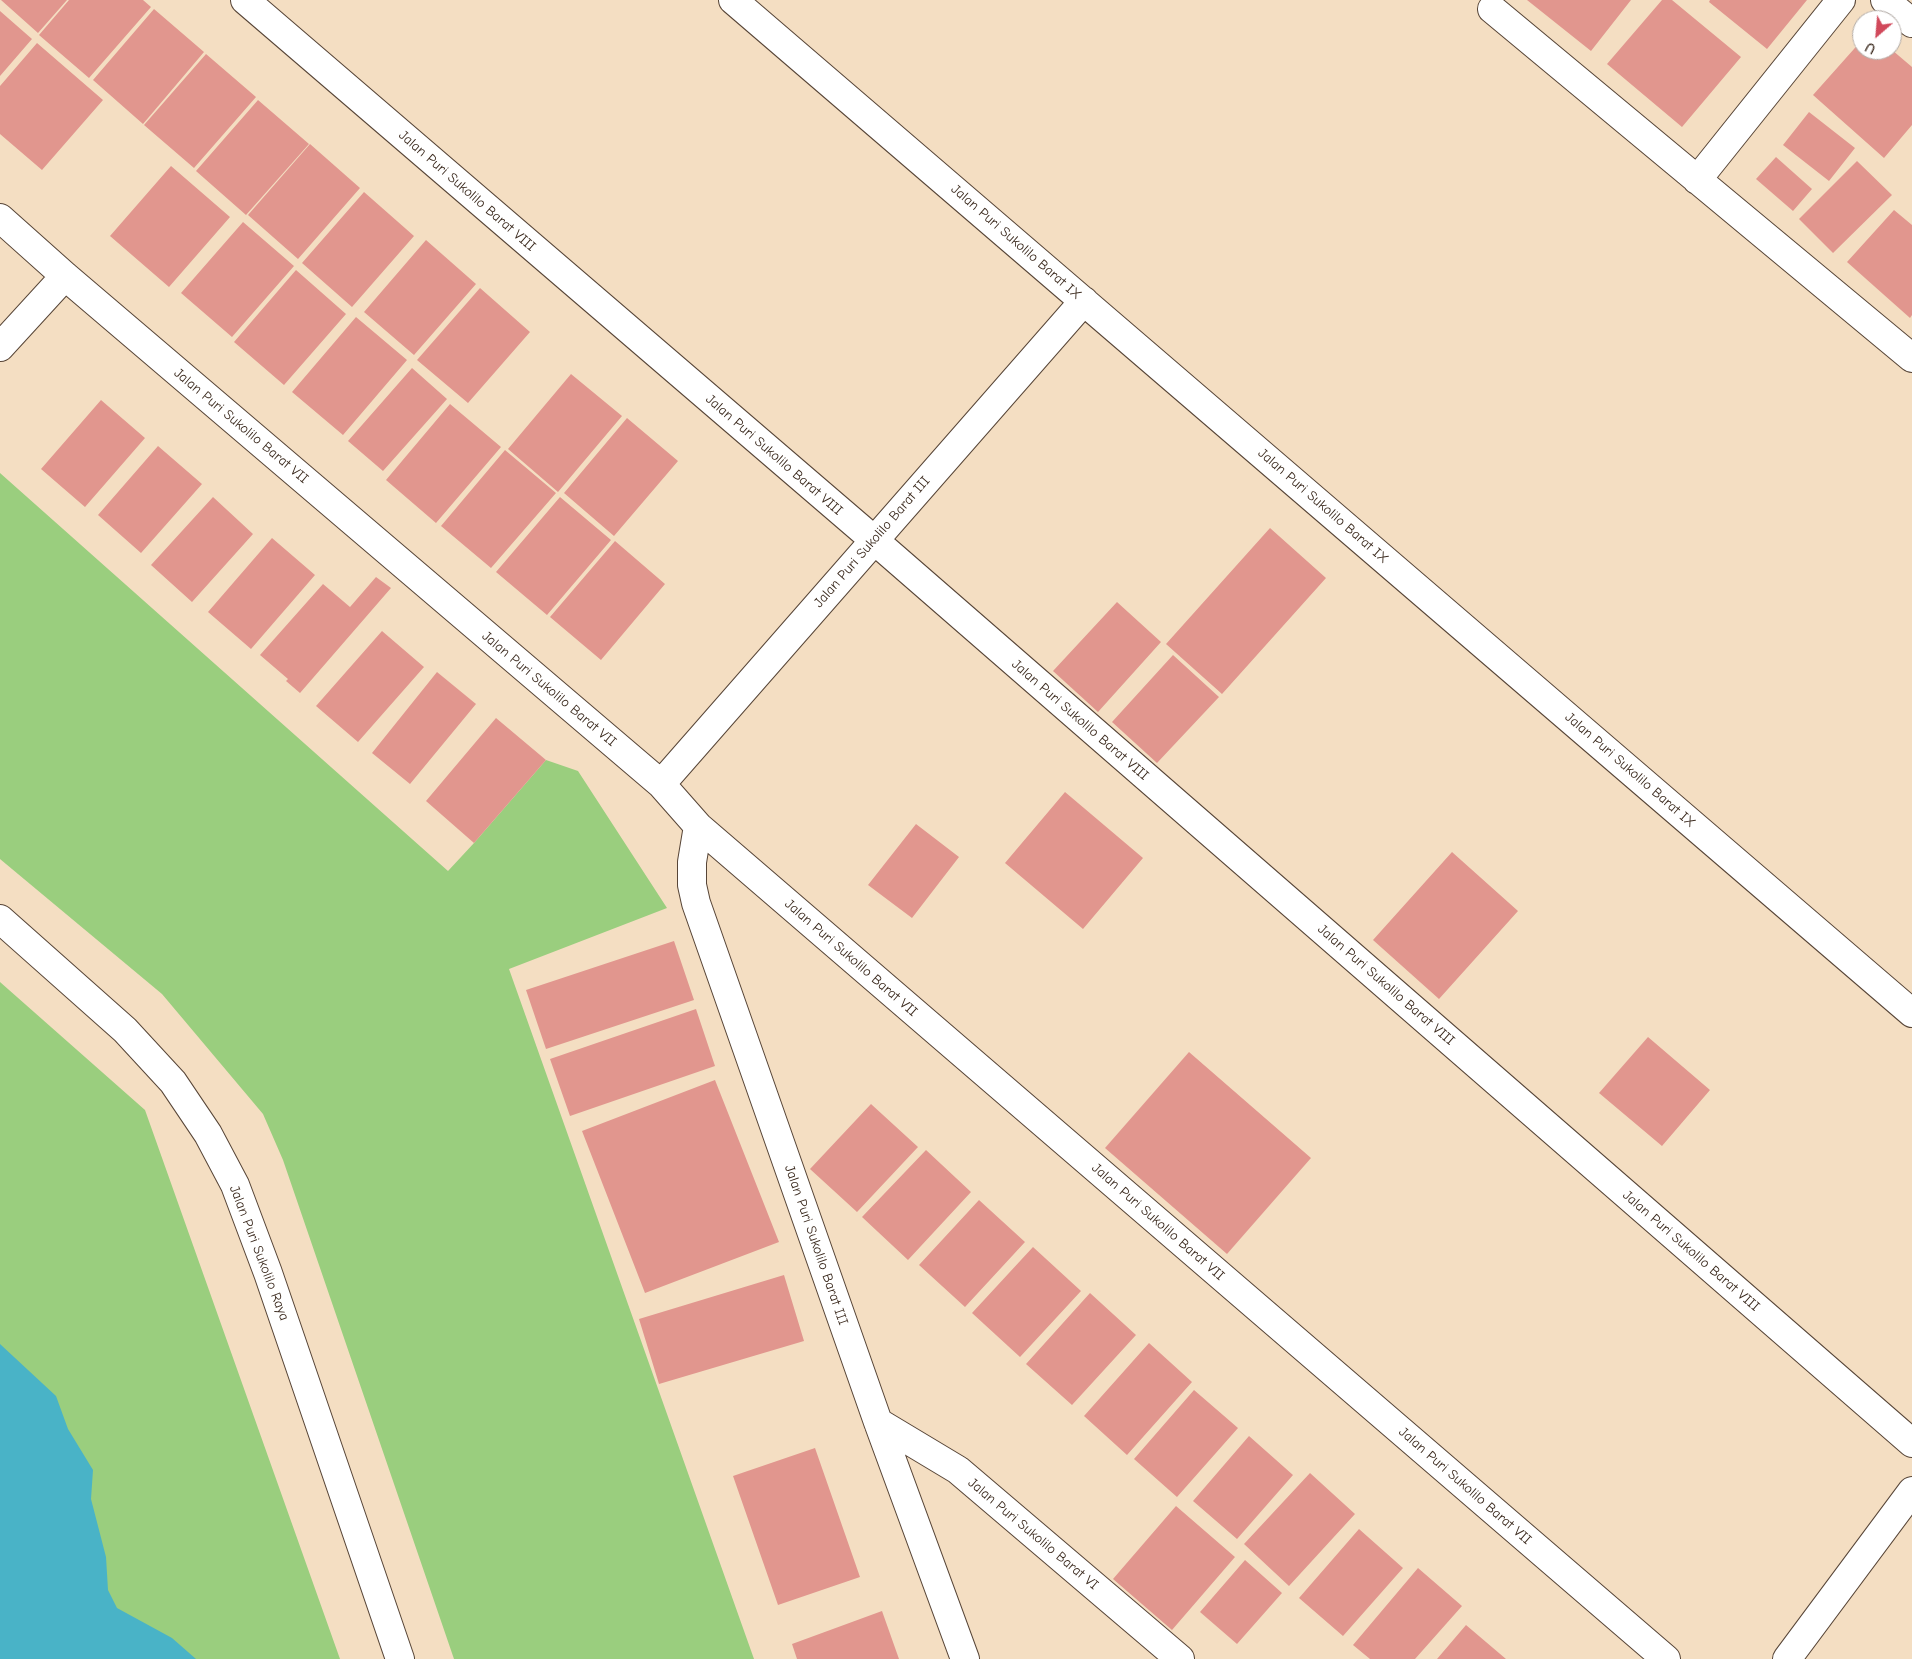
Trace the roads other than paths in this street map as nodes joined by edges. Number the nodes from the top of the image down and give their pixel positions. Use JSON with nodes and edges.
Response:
{"nodes":[{"id":1,"x":245,"y":0,"type":"edge"},
{"id":2,"x":733,"y":0,"type":"edge"},
{"id":3,"x":1842,"y":0,"type":"edge"},
{"id":4,"x":1885,"y":0,"type":"edge"},
{"id":5,"x":1492,"y":9,"type":"dead end"},
{"id":6,"x":1912,"y":23,"type":"edge"},
{"id":7,"x":1697,"y":180,"type":"junction"},
{"id":8,"x":5,"y":232,"type":"edge"},
{"id":9,"x":65,"y":276,"type":"junction"},
{"id":10,"x":1084,"y":301,"type":"junction"},
{"id":11,"x":0,"y":347,"type":"edge"},
{"id":12,"x":1912,"y":358,"type":"edge"},
{"id":13,"x":874,"y":540,"type":"junction"},
{"id":14,"x":661,"y":784,"type":"junction"},
{"id":15,"x":698,"y":826,"type":"junction"},
{"id":16,"x":0,"y":919,"type":"edge"},
{"id":17,"x":1912,"y":1013,"type":"edge"},
{"id":18,"x":878,"y":1422,"type":"junction"},
{"id":19,"x":1912,"y":1443,"type":"edge"},
{"id":20,"x":1912,"y":1491,"type":"edge"},
{"id":21,"x":400,"y":1659,"type":"edge"},
{"id":22,"x":965,"y":1659,"type":"edge"},
{"id":23,"x":1180,"y":1659,"type":"edge"},
{"id":24,"x":1666,"y":1659,"type":"edge"},
{"id":25,"x":1787,"y":1659,"type":"edge"}],
"edges":[{"from":1,"to":13,"type":"street","name":"Jalan Puri Sukolilo Barat VIII"},
{"from":2,"to":10,"type":"street","name":"Jalan Puri Sukolilo Barat IX"},
{"from":3,"to":7,"type":"street"},
{"from":4,"to":6,"type":"street"},
{"from":5,"to":7,"type":"street"},
{"from":7,"to":12,"type":"street"},
{"from":8,"to":9,"type":"street","name":"Jalan Puri Sukolilo Barat VII"},
{"from":9,"to":11,"type":"street"},
{"from":9,"to":14,"type":"street","name":"Jalan Puri Sukolilo Barat VII"},
{"from":10,"to":13,"type":"street","name":"Jalan Puri Sukolilo Barat III"},
{"from":10,"to":17,"type":"street","name":"Jalan Puri Sukolilo Barat IX"},
{"from":13,"to":14,"type":"street","name":"Jalan Puri Sukolilo Barat III"},
{"from":13,"to":19,"type":"street","name":"Jalan Puri Sukolilo Barat VIII"},
{"from":14,"to":15,"type":"street","name":"Jalan Puri Sukolilo Barat VII"},
{"from":15,"to":18,"type":"street","name":"Jalan Puri Sukolilo Barat III"},
{"from":15,"to":24,"type":"street","name":"Jalan Puri Sukolilo Barat VII"},
{"from":16,"to":21,"type":"street","name":"Jalan Puri Sukolilo Raya"},
{"from":18,"to":22,"type":"street","name":"Jalan Puri Sukolilo Barat III"},
{"from":18,"to":23,"type":"street","name":"Jalan Puri Sukolilo Barat VI"},
{"from":20,"to":25,"type":"street"}]}
